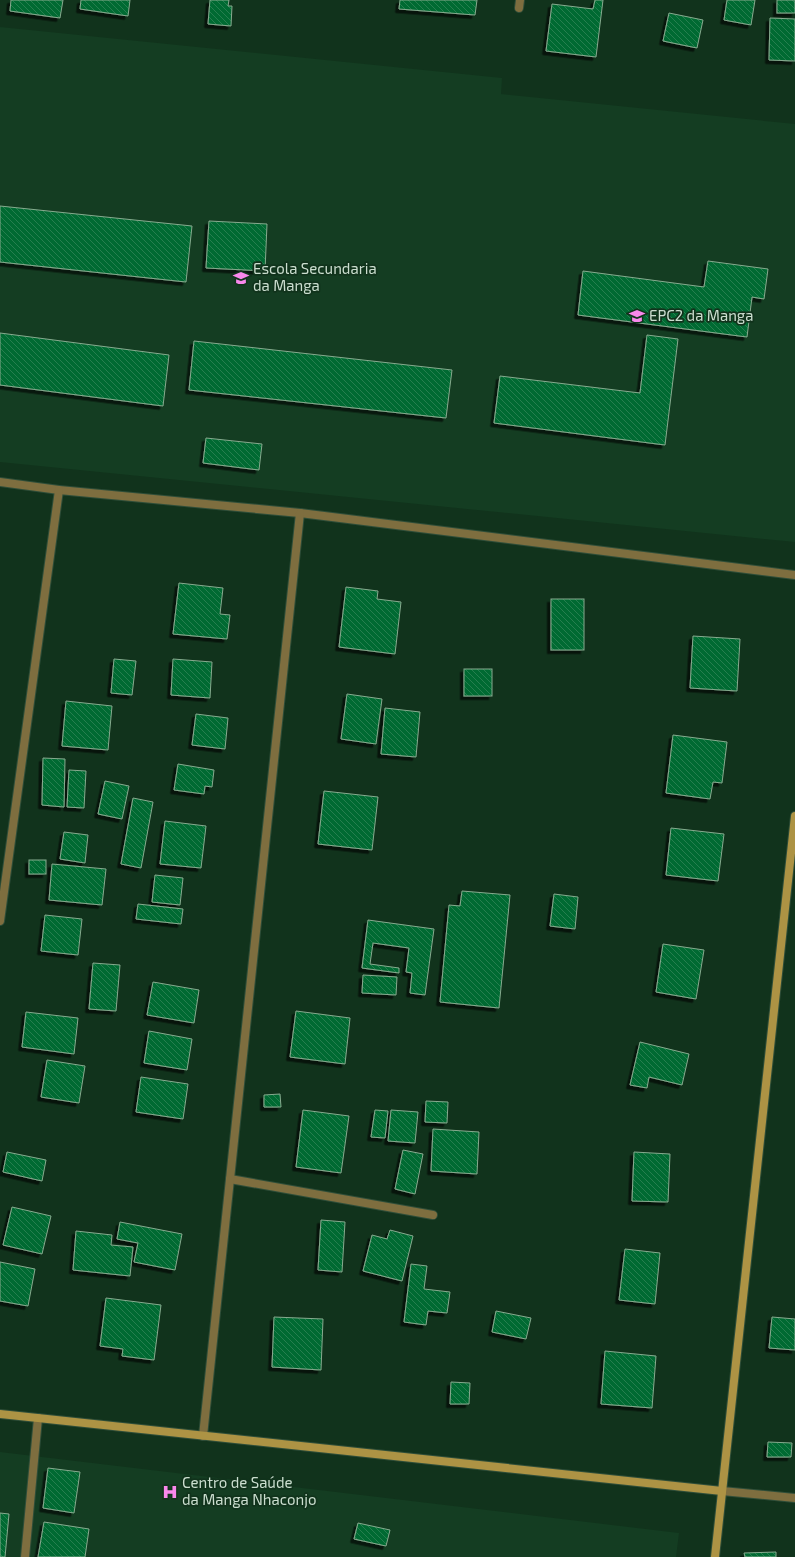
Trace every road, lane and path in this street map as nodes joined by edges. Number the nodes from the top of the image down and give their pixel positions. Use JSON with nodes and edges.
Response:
{"nodes":[{"id":1,"x":0,"y":482,"type":"edge"},
{"id":2,"x":59,"y":490,"type":"junction"},
{"id":3,"x":300,"y":513,"type":"junction"},
{"id":4,"x":795,"y":575,"type":"edge"},
{"id":5,"x":795,"y":816,"type":"edge"},
{"id":6,"x":0,"y":921,"type":"edge"},
{"id":7,"x":230,"y":1179,"type":"junction"},
{"id":8,"x":433,"y":1215,"type":"dead end"},
{"id":9,"x":0,"y":1414,"type":"edge"},
{"id":10,"x":38,"y":1418,"type":"junction"},
{"id":11,"x":203,"y":1436,"type":"junction"},
{"id":12,"x":722,"y":1490,"type":"junction"},
{"id":13,"x":795,"y":1498,"type":"edge"},
{"id":14,"x":25,"y":1557,"type":"edge"},
{"id":15,"x":715,"y":1557,"type":"edge"}],
"edges":[{"from":1,"to":2,"type":"street"},
{"from":2,"to":3,"type":"street"},
{"from":2,"to":6,"type":"street"},
{"from":3,"to":4,"type":"street"},
{"from":3,"to":7,"type":"street"},
{"from":5,"to":12,"type":"street"},
{"from":7,"to":8,"type":"street"},
{"from":7,"to":11,"type":"street"},
{"from":9,"to":10,"type":"street"},
{"from":10,"to":11,"type":"street"},
{"from":10,"to":14,"type":"street"},
{"from":11,"to":12,"type":"street"},
{"from":12,"to":13,"type":"street"},
{"from":12,"to":15,"type":"street"}]}
